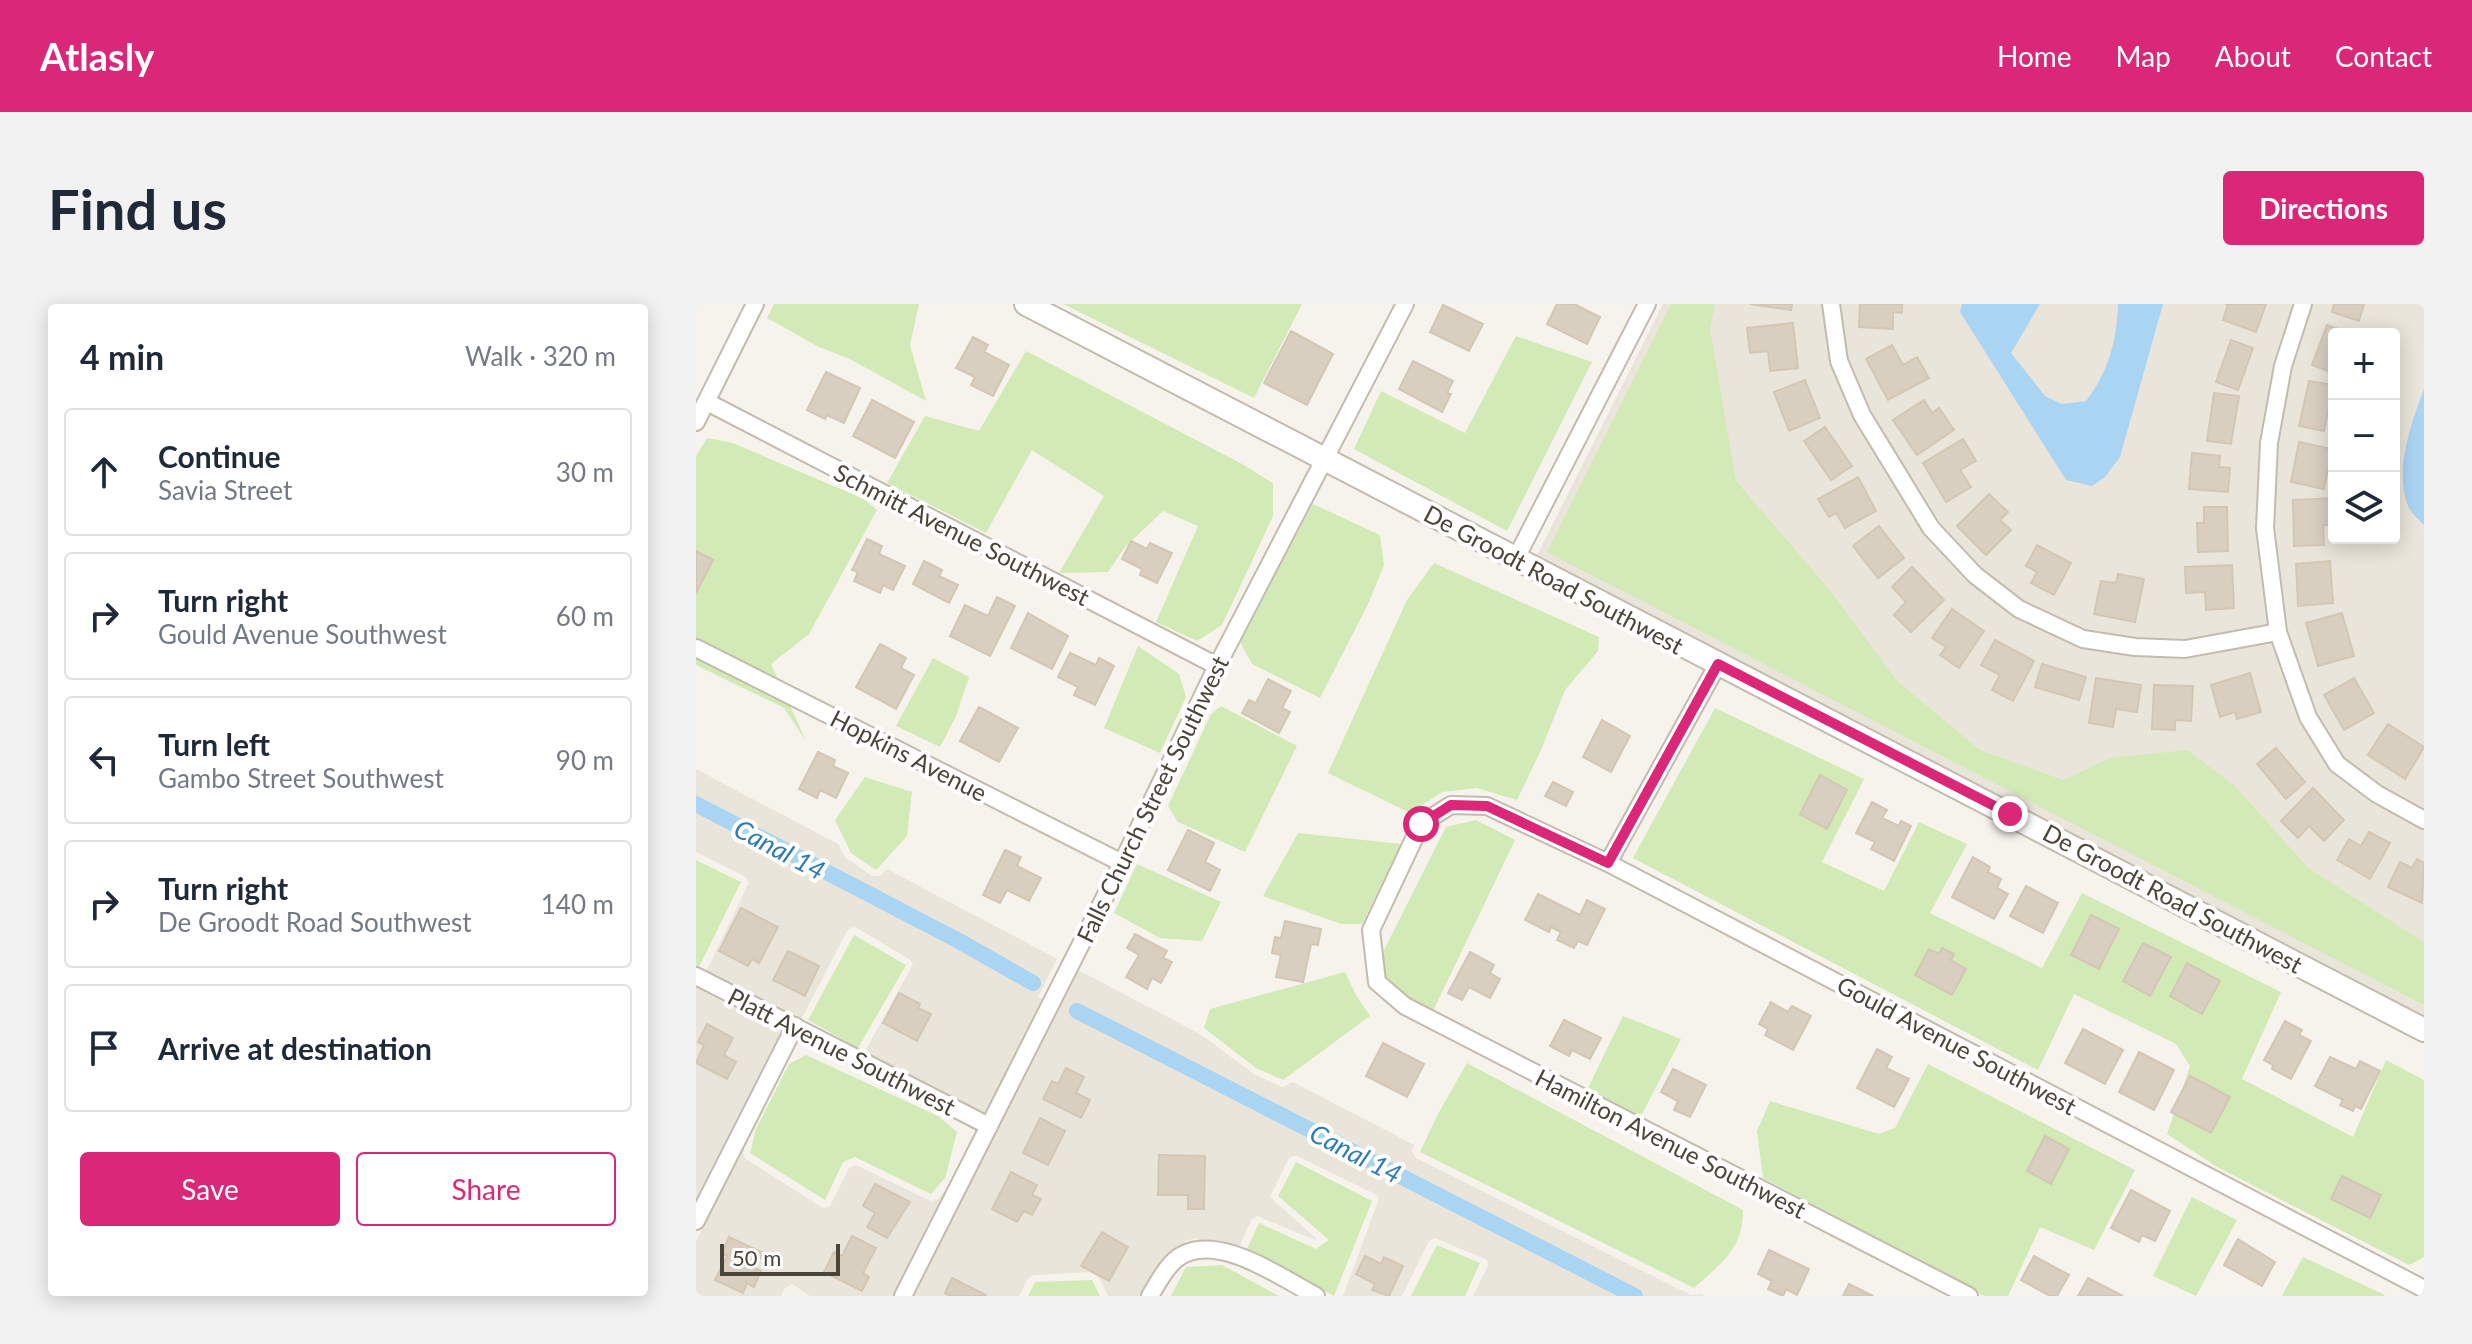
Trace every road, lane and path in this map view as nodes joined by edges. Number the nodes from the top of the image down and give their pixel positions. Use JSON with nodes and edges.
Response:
{"nodes":[{"id":1,"x":755,"y":304,"type":"edge"},
{"id":2,"x":1026,"y":304,"type":"edge"},
{"id":3,"x":1405,"y":304,"type":"edge"},
{"id":4,"x":1647,"y":304,"type":"edge"},
{"id":5,"x":1831,"y":304,"type":"edge"},
{"id":6,"x":2303,"y":304,"type":"edge"},
{"id":7,"x":707,"y":402,"type":"junction"},
{"id":8,"x":696,"y":422,"type":"edge"},
{"id":9,"x":1326,"y":459,"type":"junction"},
{"id":10,"x":1515,"y":560,"type":"junction"},
{"id":11,"x":2278,"y":632,"type":"junction"},
{"id":12,"x":696,"y":648,"type":"edge"},
{"id":13,"x":1718,"y":664,"type":"junction"},
{"id":14,"x":1217,"y":666,"type":"junction"},
{"id":15,"x":2424,"y":820,"type":"edge"},
{"id":16,"x":1122,"y":863,"type":"junction"},
{"id":17,"x":1608,"y":863,"type":"junction"},
{"id":18,"x":696,"y":976,"type":"edge"},
{"id":19,"x":1377,"y":982,"type":"joint"},
{"id":20,"x":795,"y":1026,"type":"junction"},
{"id":21,"x":2424,"y":1030,"type":"edge"},
{"id":22,"x":989,"y":1126,"type":"junction"},
{"id":23,"x":696,"y":1221,"type":"edge"},
{"id":24,"x":2424,"y":1293,"type":"edge"},
{"id":25,"x":903,"y":1296,"type":"edge"},
{"id":26,"x":1150,"y":1296,"type":"edge"},
{"id":27,"x":1316,"y":1296,"type":"edge"},
{"id":28,"x":1969,"y":1296,"type":"edge"}],
"edges":[{"from":1,"to":7,"type":"street"},
{"from":2,"to":9,"type":"street","name":"De Groodt Road Southwest"},
{"from":3,"to":9,"type":"street","name":"Falls Church Street Southwest"},
{"from":4,"to":10,"type":"street"},
{"from":5,"to":11,"type":"street"},
{"from":6,"to":11,"type":"street"},
{"from":7,"to":8,"type":"street"},
{"from":7,"to":14,"type":"street","name":"Schmitt Avenue Southwest"},
{"from":9,"to":10,"type":"street","name":"De Groodt Road Southwest"},
{"from":9,"to":14,"type":"street","name":"Falls Church Street Southwest"},
{"from":10,"to":13,"type":"street","name":"De Groodt Road Southwest"},
{"from":11,"to":15,"type":"street"},
{"from":12,"to":16,"type":"street","name":"Hopkins Avenue"},
{"from":13,"to":17,"type":"street"},
{"from":13,"to":21,"type":"street","name":"De Groodt Road Southwest"},
{"from":14,"to":16,"type":"street","name":"Falls Church Street Southwest"},
{"from":16,"to":22,"type":"street","name":"Falls Church Street Southwest"},
{"from":17,"to":19,"type":"street","name":"Gould Avenue Southwest"},
{"from":17,"to":24,"type":"street","name":"Gould Avenue Southwest"},
{"from":18,"to":20,"type":"street","name":"Platt Avenue Southwest"},
{"from":19,"to":28,"type":"street","name":"Hamilton Avenue Southwest"},
{"from":20,"to":22,"type":"street","name":"Platt Avenue Southwest"},
{"from":20,"to":23,"type":"street"},
{"from":22,"to":25,"type":"street","name":"Falls Church Street Southwest"},
{"from":26,"to":27,"type":"street"}]}
